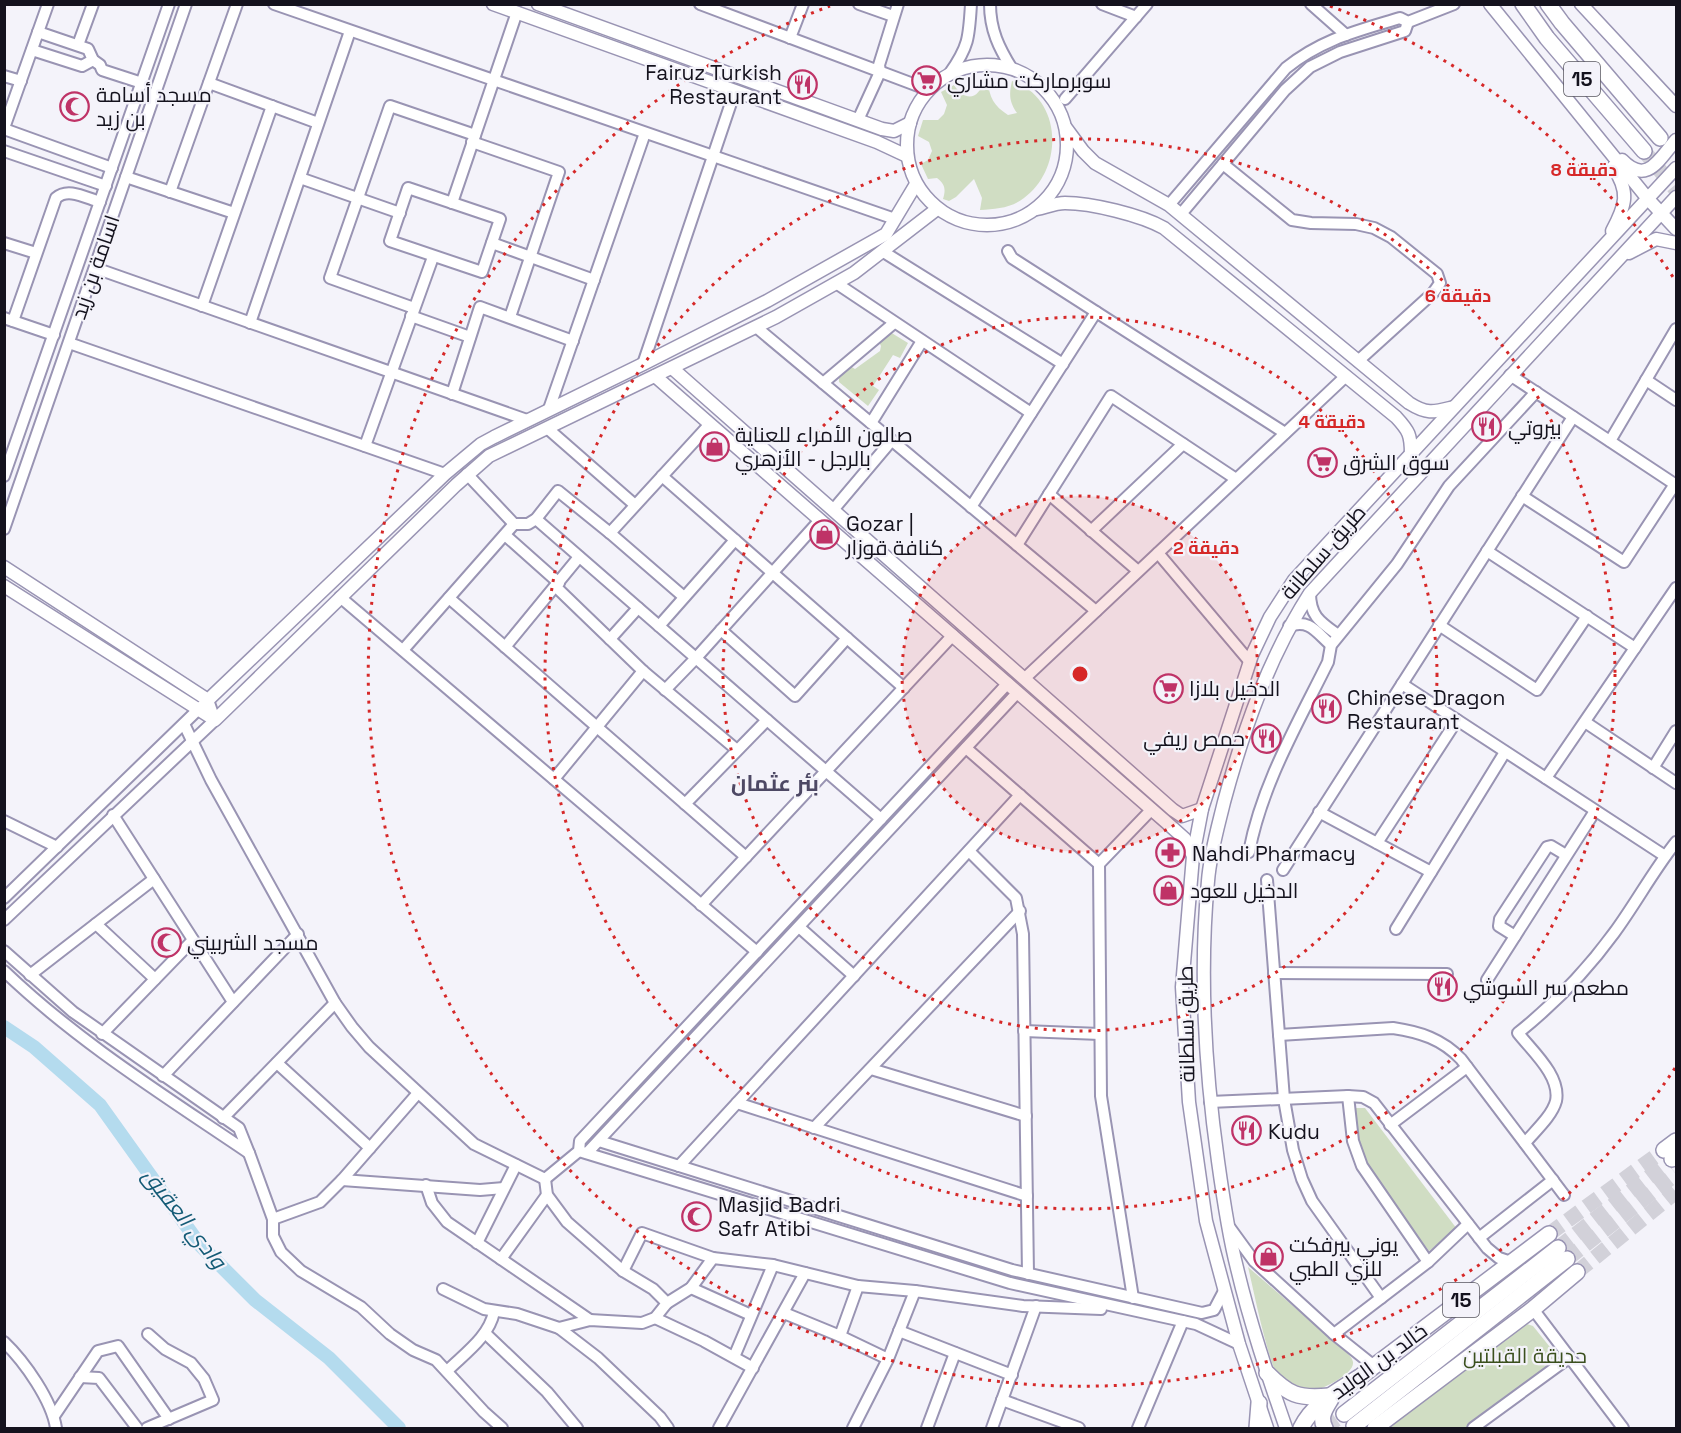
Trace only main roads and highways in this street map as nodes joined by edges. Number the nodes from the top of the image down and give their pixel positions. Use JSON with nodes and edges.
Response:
{"nodes":[{"id":1,"x":493,"y":4,"type":"edge"},
{"id":2,"x":538,"y":4,"type":"edge"},
{"id":3,"x":1490,"y":4,"type":"edge"},
{"id":4,"x":1523,"y":4,"type":"edge"},
{"id":5,"x":1548,"y":4,"type":"edge"},
{"id":6,"x":1581,"y":4,"type":"edge"},
{"id":7,"x":1641,"y":68,"type":"junction"},
{"id":8,"x":1677,"y":99,"type":"edge"},
{"id":9,"x":1677,"y":106,"type":"edge"},
{"id":10,"x":1577,"y":114,"type":"junction"},
{"id":11,"x":1677,"y":115,"type":"edge"},
{"id":12,"x":910,"y":123,"type":"junction"},
{"id":13,"x":1065,"y":127,"type":"junction"},
{"id":14,"x":1660,"y":138,"type":"dead end"},
{"id":15,"x":1677,"y":140,"type":"edge"},
{"id":16,"x":1644,"y":151,"type":"tunnel mouth"},
{"id":17,"x":907,"y":156,"type":"junction"},
{"id":18,"x":1677,"y":168,"type":"edge"},
{"id":19,"x":916,"y":184,"type":"junction"},
{"id":20,"x":1648,"y":199,"type":"junction"},
{"id":21,"x":1675,"y":199,"type":"edge"},
{"id":22,"x":937,"y":209,"type":"junction"},
{"id":23,"x":1036,"y":209,"type":"junction"},
{"id":24,"x":1661,"y":213,"type":"junction"},
{"id":25,"x":1677,"y":229,"type":"edge"},
{"id":26,"x":1677,"y":243,"type":"edge"},
{"id":27,"x":1604,"y":246,"type":"junction"},
{"id":28,"x":1617,"y":259,"type":"junction"},
{"id":29,"x":672,"y":368,"type":"junction"},
{"id":30,"x":655,"y":376,"type":"junction"},
{"id":31,"x":1455,"y":406,"type":"junction"},
{"id":32,"x":1411,"y":454,"type":"junction"},
{"id":33,"x":774,"y":457,"type":"junction"},
{"id":34,"x":763,"y":470,"type":"junction"},
{"id":35,"x":4,"y":567,"type":"edge"},
{"id":36,"x":4,"y":586,"type":"edge"},
{"id":37,"x":1202,"y":809,"type":"junction"},
{"id":38,"x":1193,"y":856,"type":"junction"},
{"id":39,"x":1549,"y":1234,"type":"tunnel mouth"},
{"id":40,"x":1562,"y":1253,"type":"tunnel mouth"},
{"id":41,"x":1577,"y":1272,"type":"tunnel mouth"},
{"id":42,"x":1267,"y":1373,"type":"junction"},
{"id":43,"x":1331,"y":1395,"type":"junction"},
{"id":44,"x":1258,"y":1403,"type":"junction"},
{"id":45,"x":1349,"y":1420,"type":"tunnel mouth"},
{"id":46,"x":1257,"y":1428,"type":"edge"},
{"id":47,"x":1267,"y":1428,"type":"edge"},
{"id":48,"x":1286,"y":1428,"type":"edge"},
{"id":49,"x":1301,"y":1428,"type":"edge"},
{"id":50,"x":1324,"y":1428,"type":"edge"},
{"id":51,"x":1374,"y":1428,"type":"edge"}],
"edges":[{"from":1,"to":17,"type":"main road"},
{"from":2,"to":12,"type":"main road"},
{"from":3,"to":10,"type":"main road"},
{"from":4,"to":16,"type":"highway","number":"15"},
{"from":5,"to":14,"type":"highway","number":"15"},
{"from":6,"to":7,"type":"main road"},
{"from":7,"to":8,"type":"main road"},
{"from":7,"to":9,"type":"main road"},
{"from":7,"to":11,"type":"main road"},
{"from":10,"to":15,"type":"main road"},
{"from":10,"to":20,"type":"main road"},
{"from":10,"to":27,"type":"main road"},
{"from":12,"to":13,"type":"main road"},
{"from":12,"to":17,"type":"main road"},
{"from":13,"to":23,"type":"main road"},
{"from":13,"to":31,"type":"main road"},
{"from":17,"to":19,"type":"main road"},
{"from":18,"to":20,"type":"main road","name":"طريق سلطانة"},
{"from":19,"to":22,"type":"main road"},
{"from":19,"to":35,"type":"main road"},
{"from":20,"to":24,"type":"main road"},
{"from":20,"to":27,"type":"main road","name":"طريق سلطانة"},
{"from":21,"to":24,"type":"main road","name":"طريق سلطانة"},
{"from":22,"to":23,"type":"main road"},
{"from":22,"to":29,"type":"main road"},
{"from":23,"to":32,"type":"main road"},
{"from":24,"to":25,"type":"main road"},
{"from":24,"to":28,"type":"main road","name":"طريق سلطانة"},
{"from":26,"to":28,"type":"main road"},
{"from":27,"to":31,"type":"main road","name":"طريق سلطانة"},
{"from":28,"to":42,"type":"main road","name":"طريق سلطانة"},
{"from":29,"to":30,"type":"main road"},
{"from":29,"to":33,"type":"main road"},
{"from":30,"to":34,"type":"main road"},
{"from":30,"to":36,"type":"main road"},
{"from":31,"to":32,"type":"main road","name":"طريق سلطانة"},
{"from":32,"to":37,"type":"main road","name":"طريق سلطانة"},
{"from":33,"to":34,"type":"main road"},
{"from":33,"to":37,"type":"main road"},
{"from":34,"to":38,"type":"main road"},
{"from":37,"to":38,"type":"main road","name":"طريق سلطانة"},
{"from":38,"to":44,"type":"main road","name":"طريق سلطانة"},
{"from":39,"to":43,"type":"highway","name":"خالد بن الوليد","number":"15"},
{"from":40,"to":45,"type":"highway"},
{"from":41,"to":51,"type":"highway","number":"15"},
{"from":42,"to":43,"type":"highway"},
{"from":42,"to":48,"type":"main road","name":"طريق سلطانة"},
{"from":43,"to":49,"type":"highway","name":"خالد بن الوليد","number":"15"},
{"from":43,"to":50,"type":"highway"},
{"from":44,"to":46,"type":"highway"},
{"from":44,"to":47,"type":"main road","name":"طريق سلطانة"}]}
